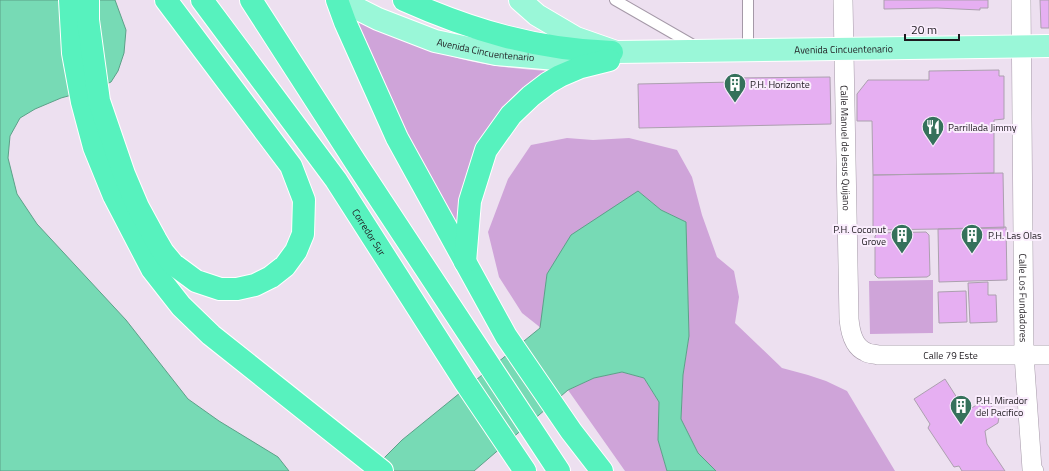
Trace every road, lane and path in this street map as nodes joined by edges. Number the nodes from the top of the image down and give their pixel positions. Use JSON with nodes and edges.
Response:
{"nodes":[{"id":1,"x":70,"y":0,"type":"edge"},
{"id":2,"x":88,"y":0,"type":"edge"},
{"id":3,"x":166,"y":0,"type":"edge"},
{"id":4,"x":202,"y":0,"type":"edge"},
{"id":5,"x":251,"y":0,"type":"edge"},
{"id":6,"x":338,"y":0,"type":"edge"},
{"id":7,"x":404,"y":0,"type":"edge"},
{"id":8,"x":520,"y":0,"type":"edge"},
{"id":9,"x":615,"y":0,"type":"edge"},
{"id":10,"x":748,"y":0,"type":"edge"},
{"id":11,"x":843,"y":0,"type":"edge"},
{"id":12,"x":1020,"y":0,"type":"edge"},
{"id":13,"x":1021,"y":46,"type":"junction"},
{"id":14,"x":1049,"y":46,"type":"edge"},
{"id":15,"x":844,"y":49,"type":"junction"},
{"id":16,"x":704,"y":51,"type":"junction"},
{"id":17,"x":748,"y":51,"type":"junction"},
{"id":18,"x":612,"y":56,"type":"junction"},
{"id":19,"x":147,"y":241,"type":"junction"},
{"id":20,"x":465,"y":262,"type":"junction"},
{"id":21,"x":856,"y":343,"type":"joint"},
{"id":22,"x":1024,"y":355,"type":"junction"},
{"id":23,"x":1049,"y":355,"type":"edge"},
{"id":24,"x":376,"y":466,"type":"edge"},
{"id":25,"x":525,"y":471,"type":"edge"},
{"id":26,"x":559,"y":471,"type":"edge"},
{"id":27,"x":602,"y":471,"type":"edge"},
{"id":28,"x":1034,"y":471,"type":"edge"}],
"edges":[{"from":1,"to":19,"type":"highway"},
{"from":2,"to":19,"type":"highway"},
{"from":3,"to":19,"type":"highway"},
{"from":4,"to":25,"type":"highway","name":"Corredor Sur"},
{"from":5,"to":26,"type":"highway"},
{"from":6,"to":18,"type":"main road","name":"Avenida Cincuentenario"},
{"from":6,"to":20,"type":"highway"},
{"from":7,"to":18,"type":"highway"},
{"from":8,"to":18,"type":"main road"},
{"from":9,"to":16,"type":"lane"},
{"from":10,"to":17,"type":"lane"},
{"from":11,"to":15,"type":"street","name":"Calle Manuel de Jesus Quijano"},
{"from":12,"to":13,"type":"street","name":"Calle Los Fundadores"},
{"from":13,"to":14,"type":"main road","name":"Avenida Cincuentenario"},
{"from":13,"to":15,"type":"main road","name":"Avenida Cincuentenario"},
{"from":13,"to":22,"type":"street","name":"Calle Los Fundadores"},
{"from":15,"to":17,"type":"main road","name":"Avenida Cincuentenario"},
{"from":15,"to":21,"type":"street","name":"Calle Manuel de Jesus Quijano"},
{"from":16,"to":17,"type":"main road","name":"Avenida Cincuentenario"},
{"from":16,"to":18,"type":"main road","name":"Avenida Cincuentenario"},
{"from":18,"to":20,"type":"highway"},
{"from":19,"to":24,"type":"highway"},
{"from":20,"to":27,"type":"highway"},
{"from":21,"to":22,"type":"street","name":"Calle 79 Este"},
{"from":22,"to":23,"type":"street","name":"Calle 79 Este"},
{"from":22,"to":28,"type":"street","name":"Calle Los Fundadores"}]}
